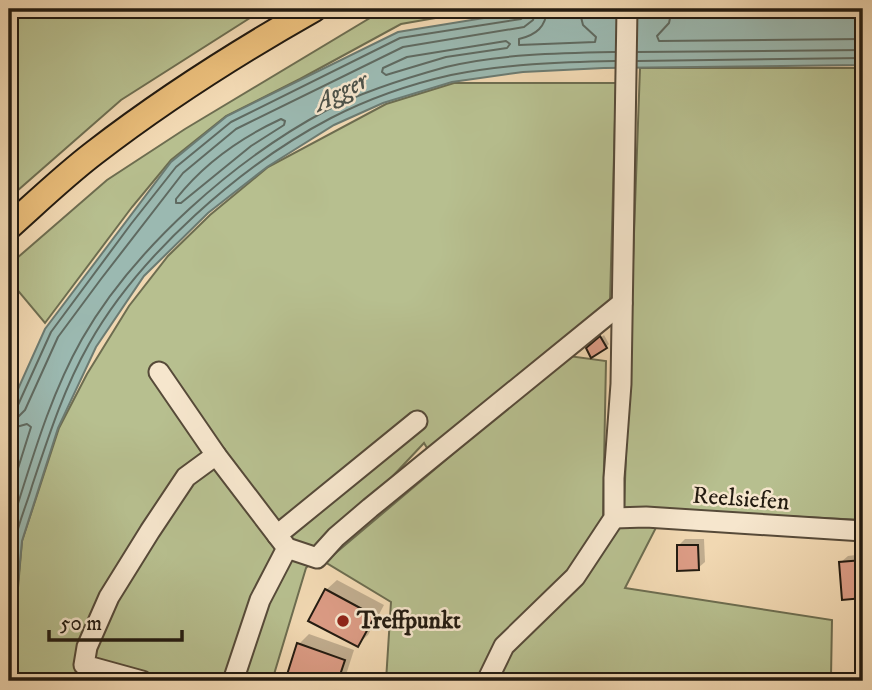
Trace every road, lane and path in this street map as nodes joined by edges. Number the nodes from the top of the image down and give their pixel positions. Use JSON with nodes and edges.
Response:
{"nodes":[{"id":1,"x":314,"y":9,"type":"edge"},
{"id":2,"x":627,"y":9,"type":"edge"},
{"id":3,"x":9,"y":227,"type":"edge"},
{"id":4,"x":622,"y":303,"type":"junction"},
{"id":5,"x":159,"y":372,"type":"dead end"},
{"id":6,"x":416,"y":421,"type":"dead end"},
{"id":7,"x":216,"y":455,"type":"junction"},
{"id":8,"x":614,"y":518,"type":"junction"},
{"id":9,"x":863,"y":531,"type":"edge"},
{"id":10,"x":282,"y":542,"type":"junction"},
{"id":11,"x":142,"y":681,"type":"edge"},
{"id":12,"x":233,"y":681,"type":"edge"},
{"id":13,"x":487,"y":681,"type":"edge"}],
"edges":[{"from":1,"to":3,"type":"main road"},
{"from":2,"to":4,"type":"street"},
{"from":4,"to":8,"type":"street"},
{"from":4,"to":10,"type":"street"},
{"from":5,"to":7,"type":"street"},
{"from":6,"to":10,"type":"street"},
{"from":7,"to":10,"type":"street"},
{"from":7,"to":11,"type":"street"},
{"from":8,"to":9,"type":"street","name":"Reelsiefen"},
{"from":8,"to":13,"type":"street"},
{"from":10,"to":12,"type":"street"}]}
